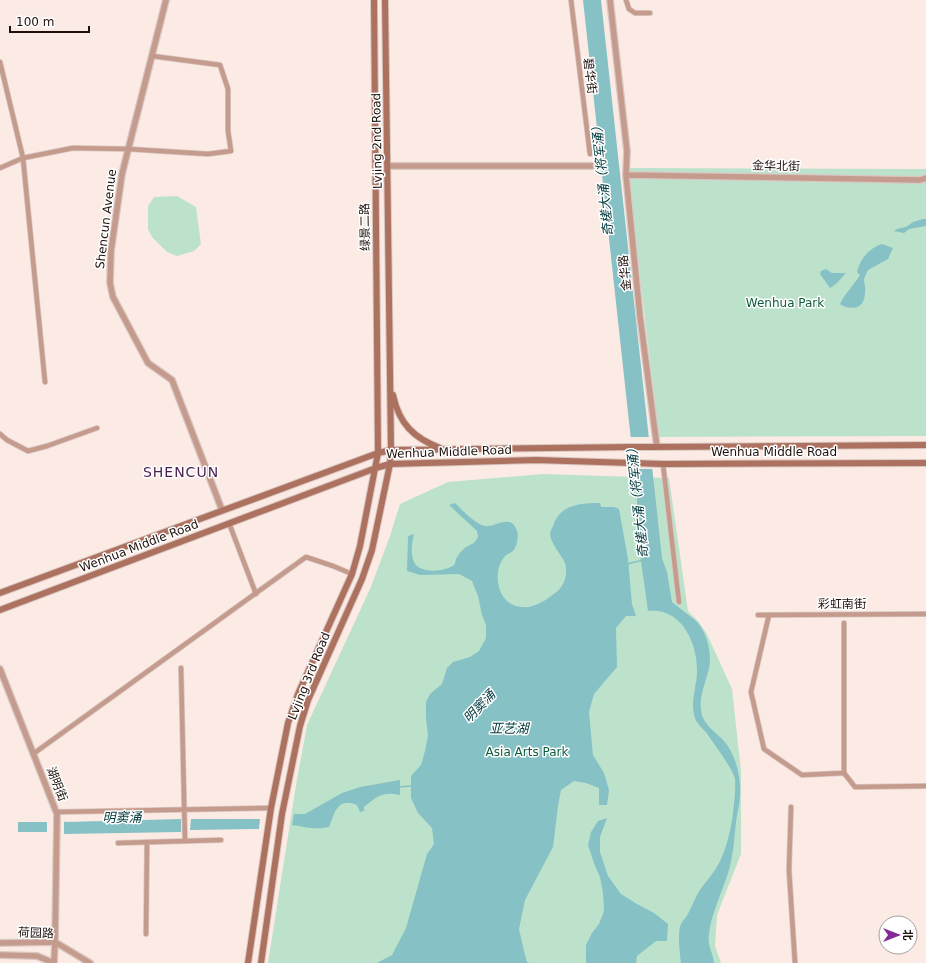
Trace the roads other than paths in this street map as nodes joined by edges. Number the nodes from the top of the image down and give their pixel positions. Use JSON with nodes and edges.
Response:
{"nodes":[{"id":1,"x":166,"y":0,"type":"edge"},
{"id":2,"x":374,"y":0,"type":"edge"},
{"id":3,"x":386,"y":0,"type":"edge"},
{"id":4,"x":571,"y":0,"type":"edge"},
{"id":5,"x":610,"y":0,"type":"edge"},
{"id":6,"x":626,"y":0,"type":"edge"},
{"id":7,"x":650,"y":13,"type":"dead end"},
{"id":8,"x":152,"y":56,"type":"junction"},
{"id":9,"x":0,"y":62,"type":"edge"},
{"id":10,"x":128,"y":149,"type":"junction"},
{"id":11,"x":590,"y":154,"type":"dead end"},
{"id":12,"x":22,"y":158,"type":"junction"},
{"id":13,"x":388,"y":166,"type":"junction"},
{"id":14,"x":592,"y":166,"type":"dead end"},
{"id":15,"x":0,"y":168,"type":"edge"},
{"id":16,"x":626,"y":174,"type":"junction"},
{"id":17,"x":926,"y":178,"type":"edge"},
{"id":18,"x":390,"y":378,"type":"junction"},
{"id":19,"x":45,"y":382,"type":"dead end"},
{"id":20,"x":97,"y":428,"type":"dead end"},
{"id":21,"x":0,"y":434,"type":"edge"},
{"id":22,"x":926,"y":445,"type":"edge"},
{"id":23,"x":654,"y":447,"type":"junction"},
{"id":24,"x":446,"y":449,"type":"junction"},
{"id":25,"x":391,"y":450,"type":"junction"},
{"id":26,"x":378,"y":454,"type":"junction"},
{"id":27,"x":926,"y":463,"type":"edge"},
{"id":28,"x":390,"y":464,"type":"junction"},
{"id":29,"x":663,"y":464,"type":"junction"},
{"id":30,"x":376,"y":468,"type":"junction"},
{"id":31,"x":222,"y":510,"type":"junction"},
{"id":32,"x":229,"y":523,"type":"junction"},
{"id":33,"x":352,"y":574,"type":"junction"},
{"id":34,"x":0,"y":593,"type":"edge"},
{"id":35,"x":256,"y":594,"type":"junction"},
{"id":36,"x":679,"y":602,"type":"dead end"},
{"id":37,"x":0,"y":610,"type":"edge"},
{"id":38,"x":926,"y":614,"type":"edge"},
{"id":39,"x":758,"y":615,"type":"dead end"},
{"id":40,"x":769,"y":615,"type":"junction"},
{"id":41,"x":844,"y":623,"type":"dead end"},
{"id":42,"x":181,"y":668,"type":"dead end"},
{"id":43,"x":0,"y":669,"type":"edge"},
{"id":44,"x":33,"y":754,"type":"junction"},
{"id":45,"x":844,"y":773,"type":"junction"},
{"id":46,"x":926,"y":786,"type":"edge"},
{"id":47,"x":791,"y":807,"type":"dead end"},
{"id":48,"x":271,"y":808,"type":"junction"},
{"id":49,"x":184,"y":810,"type":"junction"},
{"id":50,"x":56,"y":812,"type":"junction"},
{"id":51,"x":221,"y":840,"type":"dead end"},
{"id":52,"x":184,"y":841,"type":"junction"},
{"id":53,"x":147,"y":842,"type":"junction"},
{"id":54,"x":118,"y":843,"type":"dead end"},
{"id":55,"x":146,"y":934,"type":"dead end"},
{"id":56,"x":54,"y":942,"type":"junction"},
{"id":57,"x":0,"y":943,"type":"edge"},
{"id":58,"x":0,"y":956,"type":"edge"},
{"id":59,"x":54,"y":963,"type":"edge"},
{"id":60,"x":90,"y":963,"type":"edge"},
{"id":61,"x":248,"y":963,"type":"edge"},
{"id":62,"x":261,"y":963,"type":"edge"},
{"id":63,"x":795,"y":963,"type":"edge"}],
"edges":[{"from":1,"to":8,"type":"street","name":"Shencun Avenue"},
{"from":2,"to":26,"type":"main road","name":"绿景二路"},
{"from":3,"to":13,"type":"main road","name":"Lvjing 2nd Road"},
{"from":4,"to":11,"type":"street","name":"碧华街"},
{"from":5,"to":16,"type":"street","name":"金华路"},
{"from":6,"to":7,"type":"street"},
{"from":8,"to":10,"type":"street","name":"Shencun Avenue"},
{"from":8,"to":10,"type":"street"},
{"from":9,"to":12,"type":"street"},
{"from":10,"to":12,"type":"street"},
{"from":10,"to":31,"type":"street","name":"Shencun Avenue"},
{"from":12,"to":15,"type":"street"},
{"from":12,"to":19,"type":"street"},
{"from":13,"to":14,"type":"street"},
{"from":13,"to":18,"type":"main road","name":"Lvjing 2nd Road"},
{"from":16,"to":17,"type":"street","name":"金华北街"},
{"from":16,"to":23,"type":"street","name":"金华路"},
{"from":18,"to":24,"type":"main road"},
{"from":18,"to":25,"type":"main road","name":"Lvjing 2nd Road"},
{"from":20,"to":21,"type":"street"},
{"from":22,"to":23,"type":"main road","name":"Wenhua Middle Road"},
{"from":23,"to":24,"type":"main road","name":"Wenhua Middle Road","bridge":true},
{"from":24,"to":25,"type":"main road","name":"Wenhua Middle Road"},
{"from":25,"to":26,"type":"main road","name":"Wenhua Middle Road"},
{"from":25,"to":28,"type":"main road","name":"Lvjing 3rd Road"},
{"from":26,"to":30,"type":"main road","name":"Lvjing 3rd Road"},
{"from":26,"to":31,"type":"main road","name":"Wenhua Middle Road"},
{"from":27,"to":29,"type":"main road","name":"Wenhua Middle Road"},
{"from":28,"to":29,"type":"main road","name":"Wenhua Middle Road"},
{"from":28,"to":30,"type":"main road","name":"Wenhua Middle Road"},
{"from":28,"to":62,"type":"main road","name":"Lvjing 3rd Road"},
{"from":29,"to":36,"type":"street"},
{"from":30,"to":32,"type":"main road","name":"Wenhua Middle Road"},
{"from":30,"to":33,"type":"main road","name":"Lvjing 3rd Road"},
{"from":31,"to":34,"type":"main road","name":"Wenhua Middle Road"},
{"from":32,"to":35,"type":"street"},
{"from":32,"to":37,"type":"main road","name":"Wenhua Middle Road"},
{"from":33,"to":35,"type":"street"},
{"from":33,"to":48,"type":"main road","name":"Lvjing 3rd Road"},
{"from":35,"to":44,"type":"street"},
{"from":38,"to":40,"type":"street","name":"彩虹南街"},
{"from":39,"to":40,"type":"street","name":"彩虹南街"},
{"from":40,"to":45,"type":"street"},
{"from":41,"to":45,"type":"street"},
{"from":42,"to":49,"type":"street"},
{"from":43,"to":44,"type":"street","name":"湖明街"},
{"from":44,"to":50,"type":"street","name":"湖明街"},
{"from":45,"to":46,"type":"street"},
{"from":47,"to":63,"type":"street"},
{"from":48,"to":49,"type":"street"},
{"from":48,"to":61,"type":"main road","name":"Lvjing 3rd Road"},
{"from":49,"to":50,"type":"street"},
{"from":49,"to":52,"type":"street"},
{"from":50,"to":56,"type":"street","name":"湖明街"},
{"from":51,"to":52,"type":"street"},
{"from":52,"to":53,"type":"street"},
{"from":53,"to":54,"type":"street"},
{"from":53,"to":55,"type":"street"},
{"from":56,"to":57,"type":"street","name":"荷园路"},
{"from":56,"to":59,"type":"street","name":"湖明街"},
{"from":56,"to":60,"type":"street","name":"荷园路"},
{"from":58,"to":59,"type":"street","name":"荷园路"}]}
